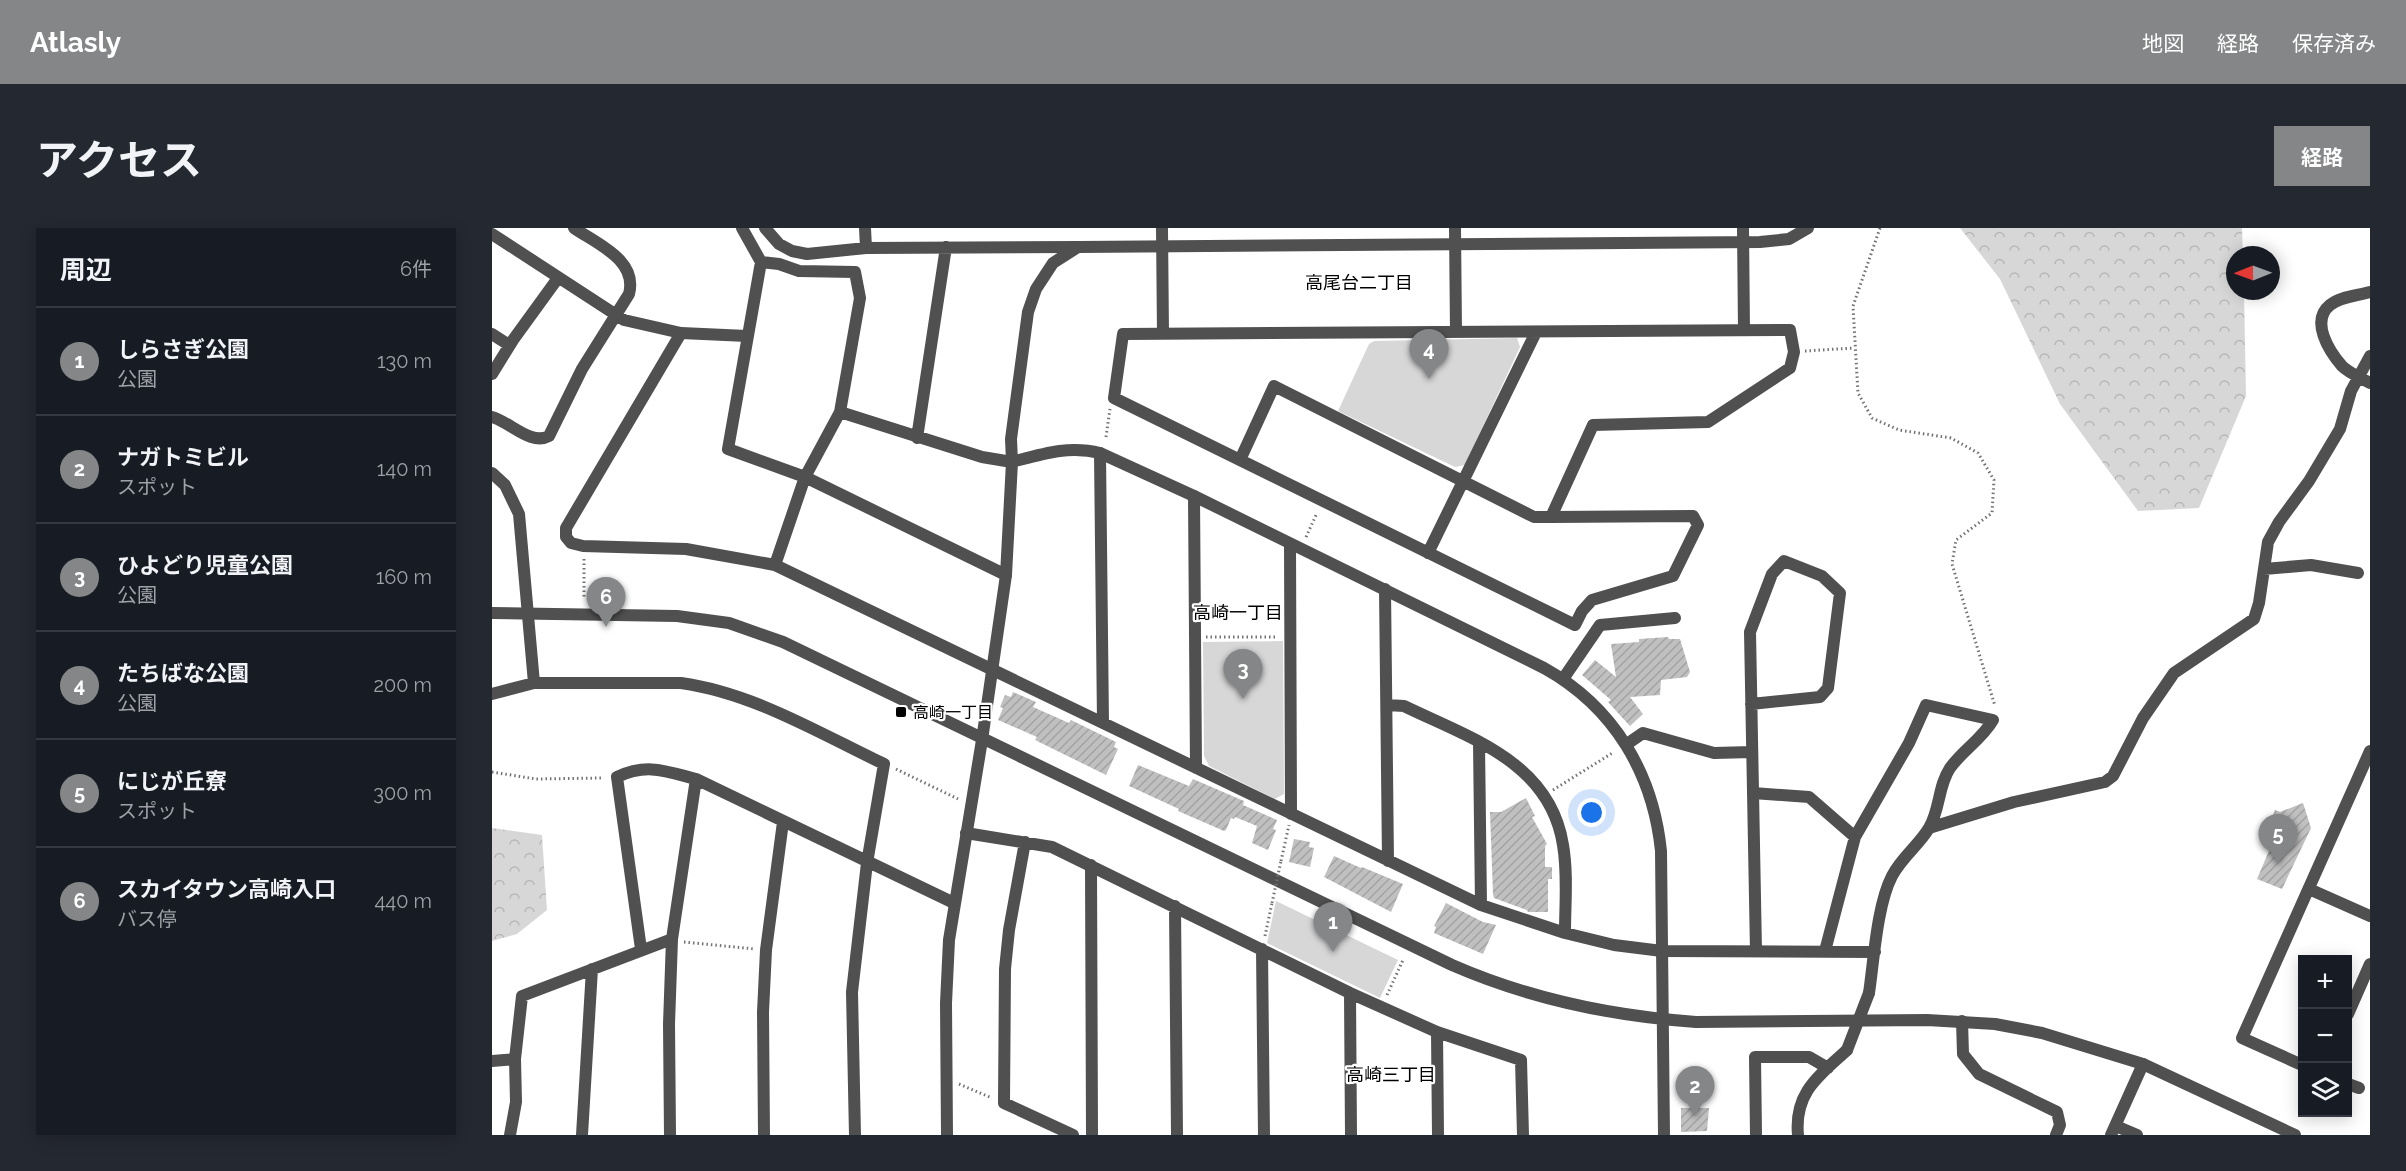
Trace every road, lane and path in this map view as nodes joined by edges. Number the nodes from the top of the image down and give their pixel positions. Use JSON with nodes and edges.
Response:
{"nodes":[{"id":1,"x":574,"y":228,"type":"edge"},
{"id":2,"x":742,"y":228,"type":"edge"},
{"id":3,"x":765,"y":228,"type":"edge"},
{"id":4,"x":866,"y":228,"type":"edge"},
{"id":5,"x":1162,"y":228,"type":"edge"},
{"id":6,"x":1455,"y":228,"type":"edge"},
{"id":7,"x":1743,"y":228,"type":"edge"},
{"id":8,"x":1808,"y":228,"type":"edge"},
{"id":9,"x":1880,"y":228,"type":"edge"},
{"id":10,"x":492,"y":234,"type":"edge"},
{"id":11,"x":1743,"y":242,"type":"junction"},
{"id":12,"x":1455,"y":244,"type":"junction"},
{"id":13,"x":1162,"y":246,"type":"junction"},
{"id":14,"x":1078,"y":247,"type":"junction"},
{"id":15,"x":866,"y":248,"type":"junction"},
{"id":16,"x":946,"y":248,"type":"junction"},
{"id":17,"x":760,"y":262,"type":"junction"},
{"id":18,"x":558,"y":278,"type":"junction"},
{"id":19,"x":2370,"y":292,"type":"edge"},
{"id":20,"x":615,"y":316,"type":"junction"},
{"id":21,"x":1744,"y":330,"type":"junction"},
{"id":22,"x":1456,"y":332,"type":"junction"},
{"id":23,"x":1536,"y":332,"type":"junction"},
{"id":24,"x":681,"y":333,"type":"junction"},
{"id":25,"x":492,"y":334,"type":"edge"},
{"id":26,"x":1163,"y":334,"type":"junction"},
{"id":27,"x":747,"y":336,"type":"junction"},
{"id":28,"x":509,"y":345,"type":"junction"},
{"id":29,"x":1854,"y":348,"type":"junction"},
{"id":30,"x":1794,"y":352,"type":"junction"},
{"id":31,"x":2370,"y":356,"type":"edge"},
{"id":32,"x":492,"y":374,"type":"edge"},
{"id":33,"x":2357,"y":376,"type":"junction"},
{"id":34,"x":2370,"y":382,"type":"edge"},
{"id":35,"x":840,"y":412,"type":"junction"},
{"id":36,"x":1109,"y":412,"type":"dead end"},
{"id":37,"x":492,"y":417,"type":"edge"},
{"id":38,"x":1106,"y":437,"type":"dead end"},
{"id":39,"x":917,"y":438,"type":"junction"},
{"id":40,"x":1100,"y":453,"type":"junction"},
{"id":41,"x":1240,"y":460,"type":"junction"},
{"id":42,"x":1012,"y":462,"type":"junction"},
{"id":43,"x":492,"y":473,"type":"edge"},
{"id":44,"x":806,"y":477,"type":"junction"},
{"id":45,"x":1463,"y":482,"type":"junction"},
{"id":46,"x":1194,"y":496,"type":"junction"},
{"id":47,"x":1323,"y":501,"type":"junction"},
{"id":48,"x":1551,"y":517,"type":"junction"},
{"id":49,"x":1305,"y":539,"type":"dead end"},
{"id":50,"x":1290,"y":544,"type":"junction"},
{"id":51,"x":583,"y":546,"type":"junction"},
{"id":52,"x":1428,"y":553,"type":"junction"},
{"id":53,"x":775,"y":565,"type":"junction"},
{"id":54,"x":2264,"y":569,"type":"junction"},
{"id":55,"x":2358,"y":573,"type":"dead end"},
{"id":56,"x":1006,"y":575,"type":"junction"},
{"id":57,"x":1385,"y":590,"type":"junction"},
{"id":58,"x":584,"y":599,"type":"dead end"},
{"id":59,"x":492,"y":613,"type":"edge"},
{"id":60,"x":528,"y":614,"type":"junction"},
{"id":61,"x":1675,"y":618,"type":"dead end"},
{"id":62,"x":1291,"y":636,"type":"junction"},
{"id":63,"x":1195,"y":637,"type":"junction"},
{"id":64,"x":992,"y":670,"type":"junction"},
{"id":65,"x":1563,"y":679,"type":"junction"},
{"id":66,"x":534,"y":683,"type":"junction"},
{"id":67,"x":492,"y":694,"type":"edge"},
{"id":68,"x":1751,"y":704,"type":"junction"},
{"id":69,"x":1387,"y":705,"type":"junction"},
{"id":70,"x":1993,"y":720,"type":"junction"},
{"id":71,"x":1102,"y":723,"type":"junction"},
{"id":72,"x":982,"y":740,"type":"junction"},
{"id":73,"x":1479,"y":742,"type":"junction"},
{"id":74,"x":1627,"y":744,"type":"junction"},
{"id":75,"x":2370,"y":751,"type":"edge"},
{"id":76,"x":1752,"y":752,"type":"junction"},
{"id":77,"x":884,"y":764,"type":"junction"},
{"id":78,"x":1196,"y":768,"type":"junction"},
{"id":79,"x":492,"y":772,"type":"edge"},
{"id":80,"x":617,"y":777,"type":"junction"},
{"id":81,"x":696,"y":779,"type":"junction"},
{"id":82,"x":1753,"y":793,"type":"junction"},
{"id":83,"x":1544,"y":796,"type":"junction"},
{"id":84,"x":959,"y":799,"type":"dead end"},
{"id":85,"x":1291,"y":814,"type":"junction"},
{"id":86,"x":783,"y":822,"type":"junction"},
{"id":87,"x":1929,"y":828,"type":"junction"},
{"id":88,"x":966,"y":833,"type":"junction"},
{"id":89,"x":1855,"y":837,"type":"junction"},
{"id":90,"x":1025,"y":842,"type":"junction"},
{"id":91,"x":1388,"y":861,"type":"junction"},
{"id":92,"x":867,"y":863,"type":"junction"},
{"id":93,"x":1091,"y":865,"type":"junction"},
{"id":94,"x":2309,"y":889,"type":"junction"},
{"id":95,"x":954,"y":903,"type":"junction"},
{"id":96,"x":1481,"y":905,"type":"junction"},
{"id":97,"x":1174,"y":906,"type":"junction"},
{"id":98,"x":2370,"y":916,"type":"edge"},
{"id":99,"x":1565,"y":933,"type":"junction"},
{"id":100,"x":676,"y":940,"type":"junction"},
{"id":101,"x":641,"y":949,"type":"junction"},
{"id":102,"x":766,"y":950,"type":"junction"},
{"id":103,"x":1262,"y":950,"type":"junction"},
{"id":104,"x":1662,"y":951,"type":"junction"},
{"id":105,"x":1756,"y":951,"type":"junction"},
{"id":106,"x":1825,"y":951,"type":"junction"},
{"id":107,"x":1875,"y":952,"type":"junction"},
{"id":108,"x":1403,"y":960,"type":"dead end"},
{"id":109,"x":2370,"y":964,"type":"edge"},
{"id":110,"x":592,"y":969,"type":"junction"},
{"id":111,"x":1350,"y":993,"type":"junction"},
{"id":112,"x":1382,"y":1007,"type":"junction"},
{"id":113,"x":2350,"y":1009,"type":"edge"},
{"id":114,"x":1663,"y":1020,"type":"junction"},
{"id":115,"x":1962,"y":1021,"type":"junction"},
{"id":116,"x":1437,"y":1032,"type":"junction"},
{"id":117,"x":515,"y":1059,"type":"junction"},
{"id":118,"x":492,"y":1061,"type":"edge"},
{"id":119,"x":2298,"y":1063,"type":"edge"},
{"id":120,"x":2143,"y":1064,"type":"junction"},
{"id":121,"x":1828,"y":1068,"type":"junction"},
{"id":122,"x":958,"y":1083,"type":"dead end"},
{"id":123,"x":1004,"y":1103,"type":"junction"},
{"id":124,"x":2114,"y":1130,"type":"edge"},
{"id":125,"x":510,"y":1135,"type":"edge"},
{"id":126,"x":582,"y":1135,"type":"edge"},
{"id":127,"x":670,"y":1135,"type":"edge"},
{"id":128,"x":764,"y":1135,"type":"edge"},
{"id":129,"x":855,"y":1135,"type":"edge"},
{"id":130,"x":946,"y":1135,"type":"edge"},
{"id":131,"x":1073,"y":1135,"type":"edge"},
{"id":132,"x":1092,"y":1135,"type":"edge"},
{"id":133,"x":1178,"y":1135,"type":"edge"},
{"id":134,"x":1264,"y":1135,"type":"edge"},
{"id":135,"x":1351,"y":1135,"type":"edge"},
{"id":136,"x":1438,"y":1135,"type":"edge"},
{"id":137,"x":1522,"y":1135,"type":"edge"},
{"id":138,"x":1664,"y":1135,"type":"edge"},
{"id":139,"x":1756,"y":1135,"type":"edge"},
{"id":140,"x":1798,"y":1135,"type":"edge"},
{"id":141,"x":2056,"y":1135,"type":"edge"},
{"id":142,"x":2137,"y":1135,"type":"edge"},
{"id":143,"x":2295,"y":1135,"type":"edge"}],
"edges":[{"from":1,"to":20,"type":"street"},
{"from":2,"to":17,"type":"street"},
{"from":3,"to":15,"type":"street"},
{"from":4,"to":15,"type":"street"},
{"from":5,"to":13,"type":"street"},
{"from":6,"to":12,"type":"street"},
{"from":7,"to":11,"type":"street"},
{"from":8,"to":11,"type":"street"},
{"from":9,"to":29,"type":"path"},
{"from":10,"to":18,"type":"street"},
{"from":11,"to":12,"type":"street"},
{"from":11,"to":21,"type":"street"},
{"from":12,"to":13,"type":"street"},
{"from":12,"to":22,"type":"street"},
{"from":13,"to":14,"type":"street"},
{"from":13,"to":26,"type":"street"},
{"from":14,"to":16,"type":"street"},
{"from":14,"to":42,"type":"street"},
{"from":15,"to":16,"type":"street"},
{"from":16,"to":39,"type":"street"},
{"from":17,"to":27,"type":"street"},
{"from":17,"to":35,"type":"street"},
{"from":18,"to":20,"type":"street"},
{"from":18,"to":28,"type":"street"},
{"from":19,"to":33,"type":"street"},
{"from":20,"to":24,"type":"street"},
{"from":20,"to":37,"type":"street"},
{"from":21,"to":23,"type":"street"},
{"from":21,"to":30,"type":"street"},
{"from":22,"to":23,"type":"street"},
{"from":22,"to":26,"type":"street"},
{"from":23,"to":45,"type":"street"},
{"from":24,"to":27,"type":"street"},
{"from":24,"to":51,"type":"street"},
{"from":25,"to":28,"type":"street"},
{"from":26,"to":41,"type":"street"},
{"from":27,"to":44,"type":"street"},
{"from":28,"to":32,"type":"street"},
{"from":29,"to":30,"type":"path"},
{"from":29,"to":70,"type":"path"},
{"from":30,"to":48,"type":"street"},
{"from":31,"to":33,"type":"street"},
{"from":33,"to":34,"type":"street"},
{"from":33,"to":54,"type":"street"},
{"from":35,"to":39,"type":"street"},
{"from":35,"to":44,"type":"street"},
{"from":36,"to":38,"type":"path"},
{"from":39,"to":42,"type":"street"},
{"from":40,"to":42,"type":"street"},
{"from":40,"to":46,"type":"street"},
{"from":40,"to":71,"type":"street"},
{"from":41,"to":45,"type":"street"},
{"from":41,"to":47,"type":"street"},
{"from":42,"to":56,"type":"street"},
{"from":43,"to":60,"type":"street"},
{"from":44,"to":53,"type":"street"},
{"from":44,"to":56,"type":"street"},
{"from":45,"to":48,"type":"street"},
{"from":45,"to":52,"type":"street"},
{"from":46,"to":50,"type":"street"},
{"from":46,"to":63,"type":"street"},
{"from":47,"to":49,"type":"path"},
{"from":47,"to":52,"type":"street"},
{"from":48,"to":52,"type":"street"},
{"from":50,"to":57,"type":"street"},
{"from":50,"to":62,"type":"street"},
{"from":51,"to":53,"type":"street"},
{"from":51,"to":58,"type":"path"},
{"from":53,"to":64,"type":"street"},
{"from":54,"to":55,"type":"street"},
{"from":54,"to":87,"type":"street"},
{"from":56,"to":64,"type":"street"},
{"from":57,"to":65,"type":"street"},
{"from":57,"to":69,"type":"street"},
{"from":59,"to":60,"type":"street"},
{"from":60,"to":66,"type":"street"},
{"from":60,"to":72,"type":"street"},
{"from":61,"to":65,"type":"street"},
{"from":62,"to":63,"type":"path"},
{"from":62,"to":85,"type":"street"},
{"from":63,"to":78,"type":"street"},
{"from":64,"to":71,"type":"street"},
{"from":64,"to":72,"type":"street"},
{"from":65,"to":74,"type":"street"},
{"from":66,"to":67,"type":"street"},
{"from":66,"to":77,"type":"street"},
{"from":68,"to":68,"type":"street"},
{"from":68,"to":76,"type":"street"},
{"from":69,"to":73,"type":"street"},
{"from":69,"to":91,"type":"street"},
{"from":70,"to":87,"type":"street"},
{"from":70,"to":89,"type":"street"},
{"from":71,"to":78,"type":"street"},
{"from":72,"to":88,"type":"street"},
{"from":72,"to":114,"type":"street"},
{"from":73,"to":83,"type":"street"},
{"from":73,"to":96,"type":"street"},
{"from":74,"to":76,"type":"street"},
{"from":74,"to":83,"type":"path"},
{"from":74,"to":104,"type":"street"},
{"from":75,"to":94,"type":"street"},
{"from":76,"to":82,"type":"street"},
{"from":77,"to":84,"type":"path"},
{"from":77,"to":92,"type":"street"},
{"from":78,"to":85,"type":"street"},
{"from":79,"to":80,"type":"path"},
{"from":80,"to":81,"type":"street"},
{"from":80,"to":101,"type":"street"},
{"from":81,"to":86,"type":"street"},
{"from":81,"to":100,"type":"street"},
{"from":82,"to":89,"type":"street"},
{"from":82,"to":105,"type":"street"},
{"from":83,"to":99,"type":"street"},
{"from":85,"to":91,"type":"street"},
{"from":85,"to":103,"type":"path","bridge":true},
{"from":86,"to":92,"type":"street"},
{"from":86,"to":102,"type":"street"},
{"from":87,"to":107,"type":"street"},
{"from":88,"to":90,"type":"street"},
{"from":88,"to":95,"type":"street"},
{"from":89,"to":106,"type":"street"},
{"from":90,"to":93,"type":"street"},
{"from":90,"to":123,"type":"street"},
{"from":91,"to":96,"type":"street"},
{"from":92,"to":95,"type":"street"},
{"from":92,"to":129,"type":"street"},
{"from":93,"to":97,"type":"street"},
{"from":93,"to":132,"type":"street"},
{"from":94,"to":98,"type":"street"},
{"from":94,"to":119,"type":"street"},
{"from":95,"to":130,"type":"street"},
{"from":96,"to":99,"type":"street"},
{"from":97,"to":103,"type":"street"},
{"from":97,"to":133,"type":"street"},
{"from":99,"to":104,"type":"street"},
{"from":100,"to":101,"type":"street"},
{"from":100,"to":102,"type":"path"},
{"from":100,"to":127,"type":"street"},
{"from":101,"to":110,"type":"street"},
{"from":102,"to":128,"type":"street"},
{"from":103,"to":111,"type":"street"},
{"from":103,"to":134,"type":"street"},
{"from":104,"to":105,"type":"street"},
{"from":104,"to":114,"type":"street"},
{"from":105,"to":106,"type":"street"},
{"from":106,"to":107,"type":"street"},
{"from":107,"to":121,"type":"street","bridge":true},
{"from":108,"to":112,"type":"path"},
{"from":109,"to":113,"type":"street"},
{"from":110,"to":117,"type":"street"},
{"from":110,"to":126,"type":"street"},
{"from":111,"to":112,"type":"street"},
{"from":111,"to":135,"type":"street"},
{"from":112,"to":116,"type":"street"},
{"from":114,"to":115,"type":"street"},
{"from":114,"to":138,"type":"street"},
{"from":115,"to":120,"type":"street"},
{"from":115,"to":141,"type":"street"},
{"from":116,"to":136,"type":"street"},
{"from":116,"to":137,"type":"street"},
{"from":117,"to":118,"type":"street"},
{"from":117,"to":125,"type":"street"},
{"from":120,"to":124,"type":"street"},
{"from":120,"to":143,"type":"street"},
{"from":121,"to":139,"type":"street"},
{"from":121,"to":140,"type":"street"},
{"from":122,"to":123,"type":"path"},
{"from":123,"to":131,"type":"street"},
{"from":124,"to":142,"type":"street"}]}
